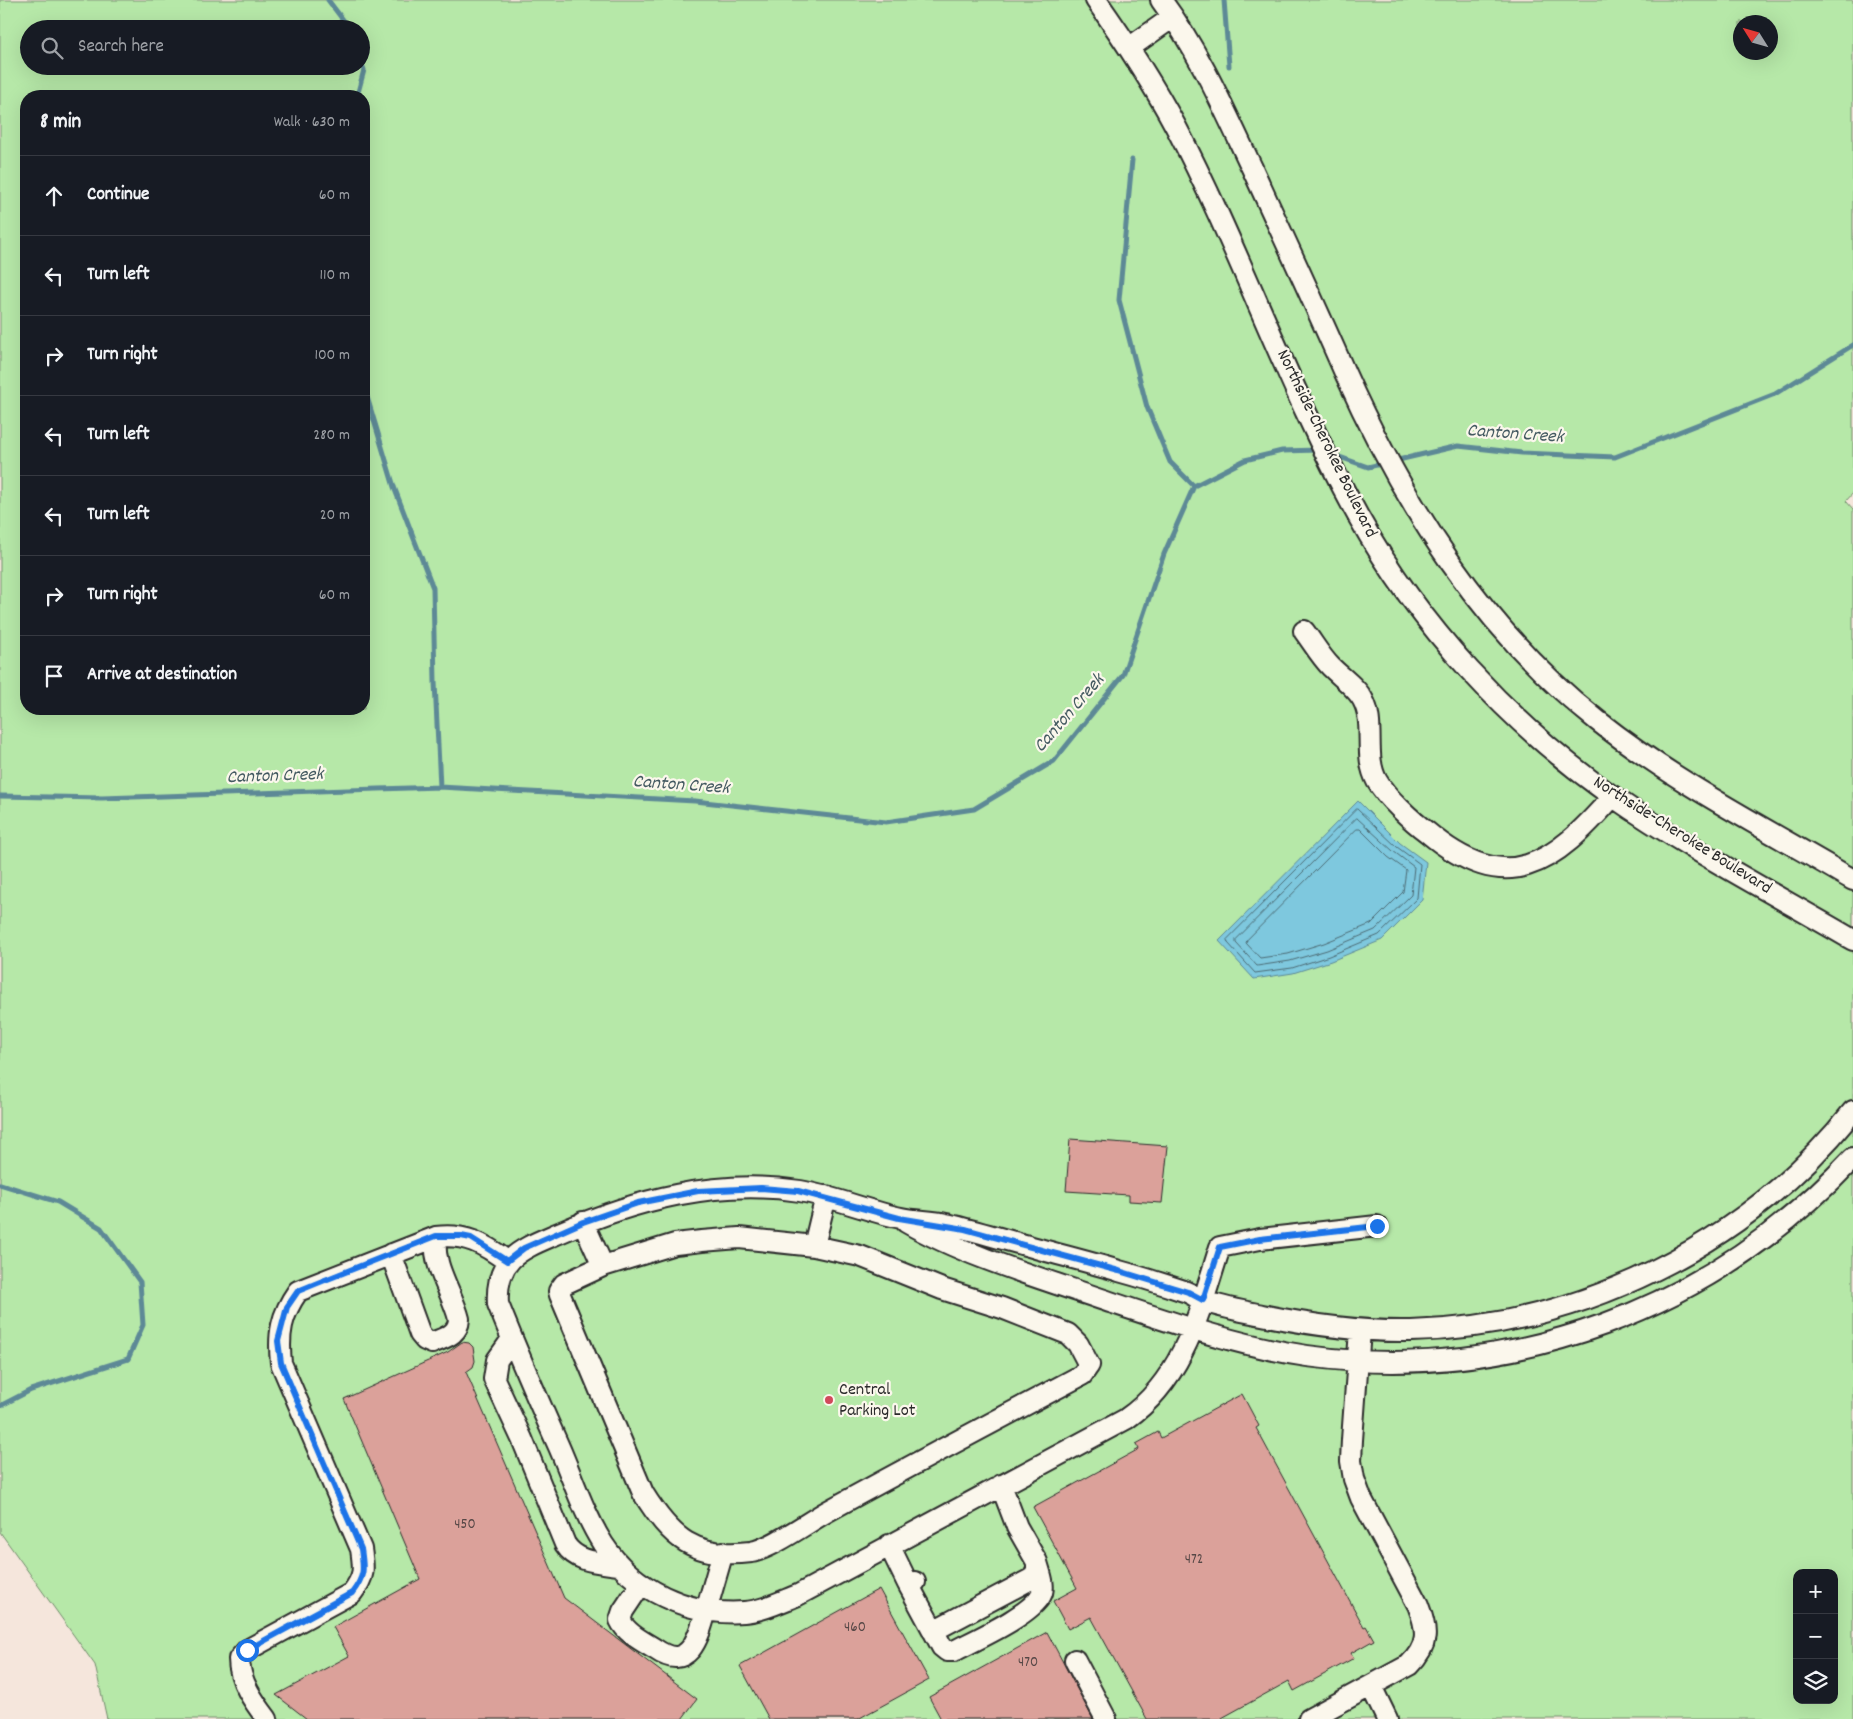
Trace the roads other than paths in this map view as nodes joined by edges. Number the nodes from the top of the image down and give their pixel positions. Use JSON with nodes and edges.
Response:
{"nodes":[{"id":1,"x":1096,"y":0,"type":"edge"},
{"id":2,"x":1161,"y":0,"type":"edge"},
{"id":3,"x":1172,"y":17,"type":"junction"},
{"id":4,"x":1130,"y":48,"type":"junction"},
{"id":5,"x":1304,"y":631,"type":"dead end"},
{"id":6,"x":1613,"y":796,"type":"junction"},
{"id":7,"x":1853,"y":880,"type":"edge"},
{"id":8,"x":1853,"y":940,"type":"edge"},
{"id":9,"x":1853,"y":1111,"type":"edge"},
{"id":10,"x":1853,"y":1158,"type":"edge"},
{"id":11,"x":826,"y":1196,"type":"junction"},
{"id":12,"x":899,"y":1218,"type":"junction"},
{"id":13,"x":583,"y":1222,"type":"junction"},
{"id":14,"x":1377,"y":1226,"type":"dead end"},
{"id":15,"x":436,"y":1236,"type":"junction"},
{"id":16,"x":814,"y":1246,"type":"junction"},
{"id":17,"x":391,"y":1254,"type":"junction"},
{"id":18,"x":507,"y":1261,"type":"junction"},
{"id":19,"x":602,"y":1266,"type":"junction"},
{"id":20,"x":1203,"y":1300,"type":"junction"},
{"id":21,"x":1192,"y":1329,"type":"junction"},
{"id":22,"x":1360,"y":1330,"type":"junction"},
{"id":23,"x":512,"y":1339,"type":"junction"},
{"id":24,"x":1358,"y":1360,"type":"junction"},
{"id":25,"x":1001,"y":1485,"type":"junction"},
{"id":26,"x":889,"y":1545,"type":"junction"},
{"id":27,"x":724,"y":1552,"type":"junction"},
{"id":28,"x":1037,"y":1562,"type":"junction"},
{"id":29,"x":619,"y":1565,"type":"junction"},
{"id":30,"x":641,"y":1584,"type":"junction"},
{"id":31,"x":706,"y":1610,"type":"junction"},
{"id":32,"x":933,"y":1631,"type":"junction"},
{"id":33,"x":1075,"y":1660,"type":"dead end"},
{"id":34,"x":1371,"y":1686,"type":"junction"},
{"id":35,"x":267,"y":1719,"type":"edge"},
{"id":36,"x":1106,"y":1719,"type":"edge"},
{"id":37,"x":1309,"y":1719,"type":"edge"},
{"id":38,"x":1387,"y":1719,"type":"edge"}],
"edges":[{"from":1,"to":4,"type":"street","name":"Northside-Cherokee Boulevard"},
{"from":2,"to":3,"type":"street"},
{"from":3,"to":4,"type":"street"},
{"from":3,"to":7,"type":"street"},
{"from":4,"to":6,"type":"street","name":"Northside-Cherokee Boulevard"},
{"from":5,"to":6,"type":"street"},
{"from":6,"to":8,"type":"street","name":"Northside-Cherokee Boulevard"},
{"from":9,"to":22,"type":"street"},
{"from":10,"to":24,"type":"street"},
{"from":11,"to":12,"type":"street"},
{"from":11,"to":13,"type":"street"},
{"from":11,"to":16,"type":"street"},
{"from":12,"to":20,"type":"street"},
{"from":12,"to":21,"type":"street"},
{"from":13,"to":18,"type":"street"},
{"from":13,"to":19,"type":"street"},
{"from":14,"to":20,"type":"street"},
{"from":15,"to":17,"type":"street"},
{"from":15,"to":17,"type":"street"},
{"from":15,"to":18,"type":"street"},
{"from":16,"to":19,"type":"street"},
{"from":16,"to":27,"type":"street"},
{"from":17,"to":35,"type":"street"},
{"from":18,"to":23,"type":"street"},
{"from":19,"to":27,"type":"street"},
{"from":20,"to":21,"type":"street"},
{"from":20,"to":22,"type":"street"},
{"from":21,"to":24,"type":"street"},
{"from":21,"to":25,"type":"street"},
{"from":22,"to":24,"type":"street"},
{"from":23,"to":29,"type":"street"},
{"from":23,"to":29,"type":"street"},
{"from":24,"to":34,"type":"street"},
{"from":25,"to":26,"type":"street"},
{"from":25,"to":28,"type":"street"},
{"from":26,"to":31,"type":"street"},
{"from":26,"to":32,"type":"street"},
{"from":27,"to":31,"type":"street"},
{"from":28,"to":32,"type":"street"},
{"from":28,"to":32,"type":"street"},
{"from":29,"to":30,"type":"street"},
{"from":30,"to":31,"type":"street"},
{"from":30,"to":31,"type":"street"},
{"from":33,"to":36,"type":"street"},
{"from":34,"to":37,"type":"street"},
{"from":34,"to":38,"type":"street"}]}
